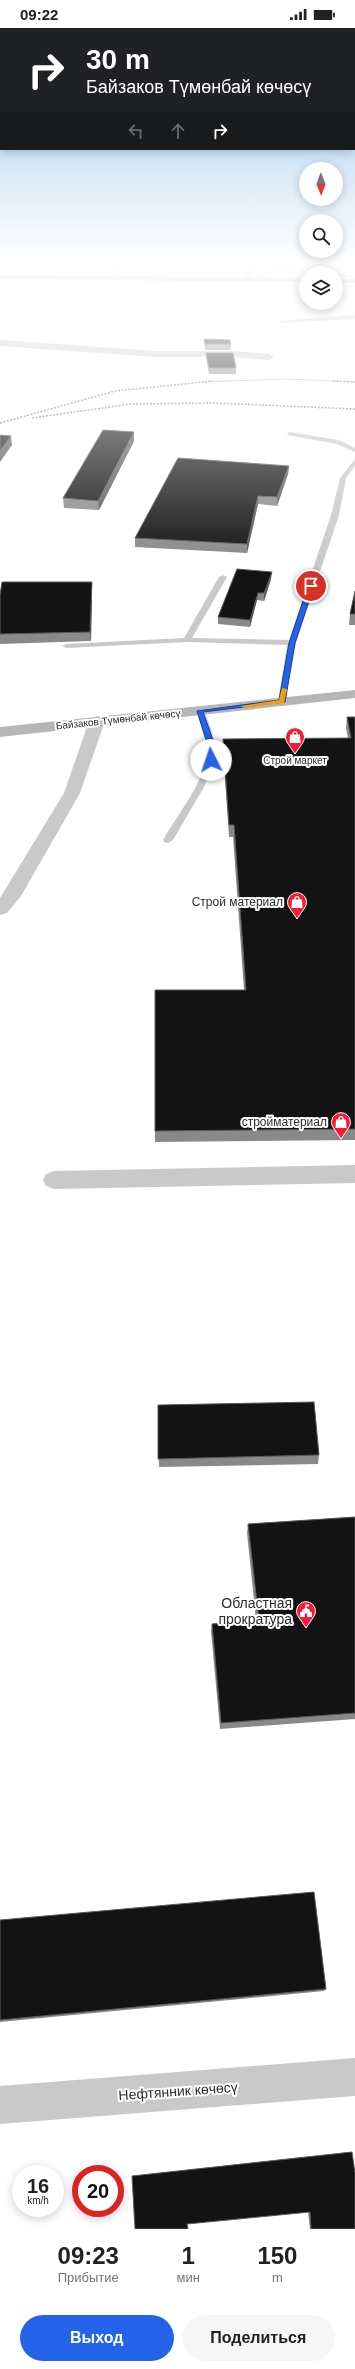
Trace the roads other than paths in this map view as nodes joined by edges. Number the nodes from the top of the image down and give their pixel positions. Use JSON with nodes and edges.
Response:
{"nodes":[{"id":1,"x":289,"y":434,"type":"dead end"},
{"id":2,"x":355,"y":450,"type":"edge"},
{"id":3,"x":355,"y":461,"type":"edge"},
{"id":4,"x":223,"y":577,"type":"dead end"},
{"id":5,"x":187,"y":640,"type":"junction"},
{"id":6,"x":292,"y":643,"type":"junction"},
{"id":7,"x":66,"y":646,"type":"edge"},
{"id":8,"x":355,"y":694,"type":"edge"},
{"id":9,"x":282,"y":702,"type":"junction"},
{"id":10,"x":200,"y":711,"type":"junction"},
{"id":11,"x":97,"y":721,"type":"junction"},
{"id":12,"x":0,"y":732,"type":"edge"},
{"id":13,"x":168,"y":840,"type":"dead end"},
{"id":14,"x":0,"y":909,"type":"edge"},
{"id":15,"x":355,"y":1174,"type":"edge"},
{"id":16,"x":54,"y":1180,"type":"dead end"},
{"id":17,"x":355,"y":2078,"type":"edge"},
{"id":18,"x":0,"y":2105,"type":"edge"}],
"edges":[{"from":1,"to":2,"type":"lane"},
{"from":3,"to":6,"type":"lane"},
{"from":4,"to":5,"type":"lane"},
{"from":5,"to":6,"type":"lane"},
{"from":5,"to":7,"type":"lane"},
{"from":6,"to":9,"type":"lane"},
{"from":8,"to":9,"type":"main road","name":"Байзаков Түмөнбай көчөсү"},
{"from":9,"to":10,"type":"main road","name":"Байзаков Түмөнбай көчөсү"},
{"from":10,"to":11,"type":"main road","name":"Байзаков Түмөнбай көчөсү"},
{"from":10,"to":13,"type":"lane"},
{"from":11,"to":12,"type":"main road","name":"Байзаков Түмөнбай көчөсү"},
{"from":11,"to":14,"type":"street"},
{"from":15,"to":16,"type":"street"},
{"from":17,"to":18,"type":"street","name":"Нефтянник көчөсү"}]}
